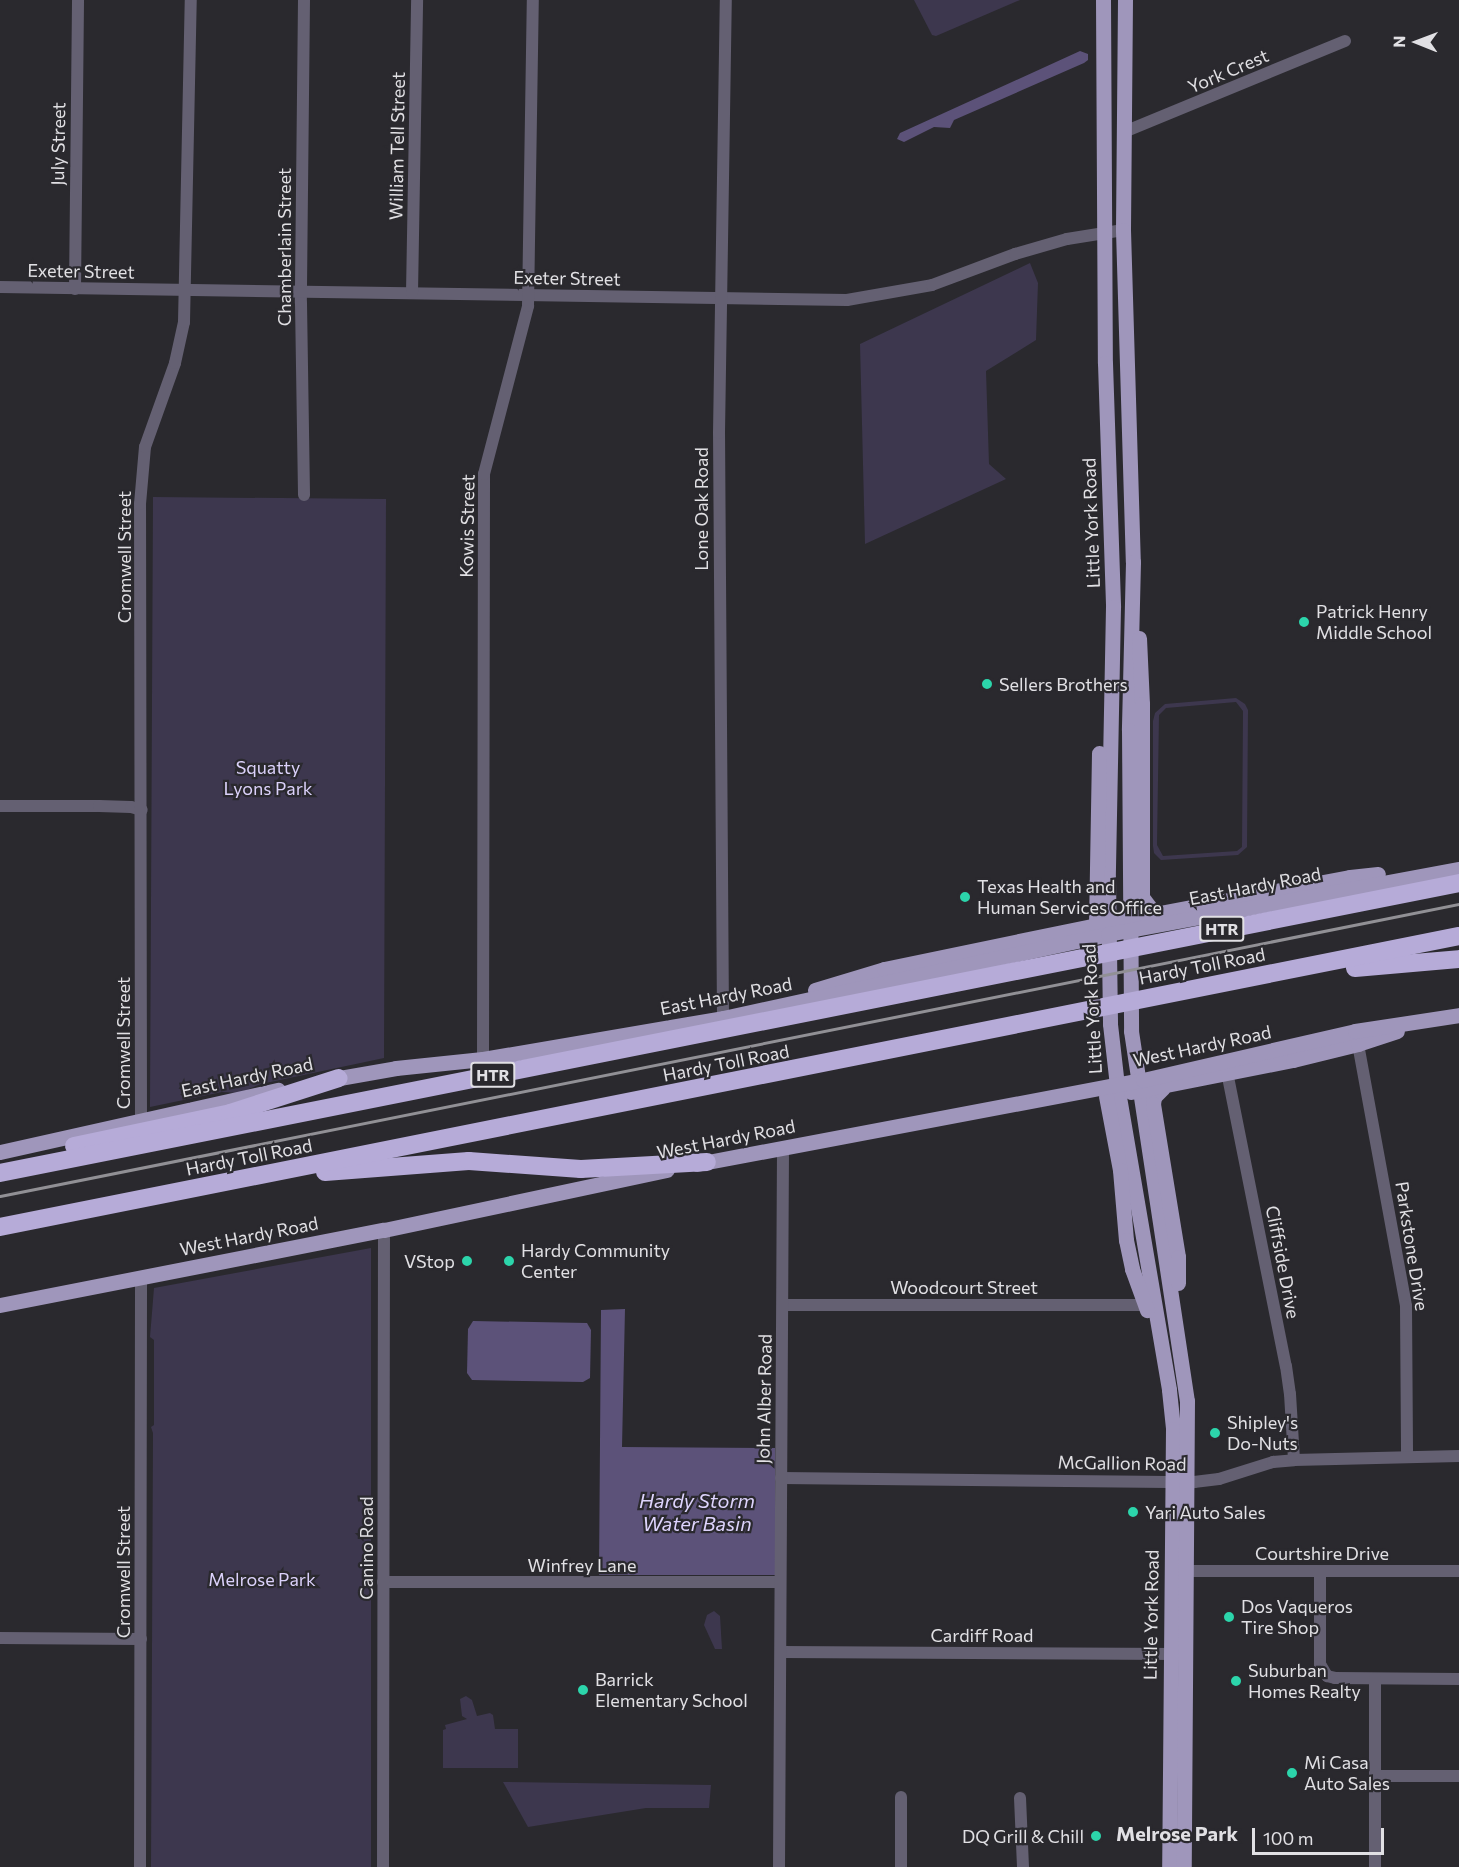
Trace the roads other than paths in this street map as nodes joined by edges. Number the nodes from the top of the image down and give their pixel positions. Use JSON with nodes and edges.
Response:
{"nodes":[{"id":1,"x":78,"y":0,"type":"edge"},
{"id":2,"x":190,"y":0,"type":"edge"},
{"id":3,"x":304,"y":0,"type":"edge"},
{"id":4,"x":417,"y":0,"type":"edge"},
{"id":5,"x":533,"y":0,"type":"edge"},
{"id":6,"x":726,"y":0,"type":"edge"},
{"id":7,"x":1103,"y":0,"type":"edge"},
{"id":8,"x":1125,"y":0,"type":"edge"},
{"id":9,"x":1346,"y":41,"type":"dead end"},
{"id":10,"x":1124,"y":132,"type":"junction"},
{"id":11,"x":1123,"y":230,"type":"junction"},
{"id":12,"x":1104,"y":234,"type":"junction"},
{"id":13,"x":0,"y":287,"type":"edge"},
{"id":14,"x":75,"y":289,"type":"junction"},
{"id":15,"x":186,"y":291,"type":"junction"},
{"id":16,"x":301,"y":293,"type":"junction"},
{"id":17,"x":412,"y":293,"type":"junction"},
{"id":18,"x":528,"y":296,"type":"junction"},
{"id":19,"x":722,"y":298,"type":"junction"},
{"id":20,"x":1128,"y":362,"type":"junction"},
{"id":21,"x":1105,"y":363,"type":"junction"},
{"id":22,"x":304,"y":495,"type":"dead end"},
{"id":23,"x":1113,"y":583,"type":"junction"},
{"id":24,"x":1132,"y":584,"type":"junction"},
{"id":25,"x":1132,"y":606,"type":"junction"},
{"id":26,"x":1113,"y":607,"type":"junction"},
{"id":27,"x":0,"y":806,"type":"edge"},
{"id":28,"x":142,"y":810,"type":"junction"},
{"id":29,"x":1455,"y":875,"type":"edge"},
{"id":30,"x":1142,"y":884,"type":"junction"},
{"id":31,"x":1096,"y":891,"type":"junction"},
{"id":32,"x":1154,"y":913,"type":"junction"},
{"id":33,"x":1102,"y":929,"type":"junction"},
{"id":34,"x":1130,"y":929,"type":"junction"},
{"id":35,"x":1459,"y":936,"type":"edge"},
{"id":36,"x":1459,"y":959,"type":"edge"},
{"id":37,"x":1240,"y":979,"type":"junction"},
{"id":38,"x":1459,"y":1015,"type":"edge"},
{"id":39,"x":723,"y":1018,"type":"junction"},
{"id":40,"x":1431,"y":1019,"type":"junction"},
{"id":41,"x":1358,"y":1044,"type":"junction"},
{"id":42,"x":483,"y":1059,"type":"junction"},
{"id":43,"x":1227,"y":1072,"type":"junction"},
{"id":44,"x":339,"y":1078,"type":"junction"},
{"id":45,"x":1137,"y":1081,"type":"junction"},
{"id":46,"x":1163,"y":1088,"type":"junction"},
{"id":47,"x":1111,"y":1090,"type":"junction"},
{"id":48,"x":1155,"y":1114,"type":"junction"},
{"id":49,"x":141,"y":1120,"type":"junction"},
{"id":50,"x":886,"y":1128,"type":"junction"},
{"id":51,"x":1119,"y":1134,"type":"junction"},
{"id":52,"x":783,"y":1148,"type":"junction"},
{"id":53,"x":0,"y":1152,"type":"edge"},
{"id":54,"x":707,"y":1162,"type":"junction"},
{"id":55,"x":0,"y":1166,"type":"edge"},
{"id":56,"x":0,"y":1173,"type":"edge"},
{"id":57,"x":278,"y":1173,"type":"junction"},
{"id":58,"x":0,"y":1227,"type":"edge"},
{"id":59,"x":384,"y":1230,"type":"junction"},
{"id":60,"x":141,"y":1277,"type":"junction"},
{"id":61,"x":0,"y":1305,"type":"edge"},
{"id":62,"x":783,"y":1305,"type":"junction"},
{"id":63,"x":1145,"y":1305,"type":"junction"},
{"id":64,"x":1178,"y":1325,"type":"junction"},
{"id":65,"x":1158,"y":1333,"type":"junction"},
{"id":66,"x":1407,"y":1456,"type":"junction"},
{"id":67,"x":1459,"y":1456,"type":"edge"},
{"id":68,"x":1294,"y":1460,"type":"junction"},
{"id":69,"x":781,"y":1478,"type":"junction"},
{"id":70,"x":1180,"y":1482,"type":"junction"},
{"id":71,"x":1186,"y":1571,"type":"junction"},
{"id":72,"x":1320,"y":1571,"type":"junction"},
{"id":73,"x":1459,"y":1571,"type":"edge"},
{"id":74,"x":383,"y":1582,"type":"junction"},
{"id":75,"x":780,"y":1582,"type":"junction"},
{"id":76,"x":0,"y":1638,"type":"edge"},
{"id":77,"x":141,"y":1639,"type":"junction"},
{"id":78,"x":781,"y":1652,"type":"junction"},
{"id":79,"x":1177,"y":1654,"type":"junction"},
{"id":80,"x":1375,"y":1679,"type":"junction"},
{"id":81,"x":1459,"y":1679,"type":"edge"},
{"id":82,"x":1375,"y":1776,"type":"junction"},
{"id":83,"x":1459,"y":1776,"type":"edge"},
{"id":84,"x":901,"y":1797,"type":"dead end"},
{"id":85,"x":1020,"y":1798,"type":"dead end"},
{"id":86,"x":140,"y":1867,"type":"edge"},
{"id":87,"x":383,"y":1867,"type":"edge"},
{"id":88,"x":779,"y":1867,"type":"edge"},
{"id":89,"x":901,"y":1867,"type":"edge"},
{"id":90,"x":1023,"y":1867,"type":"edge"},
{"id":91,"x":1169,"y":1867,"type":"edge"},
{"id":92,"x":1184,"y":1867,"type":"edge"},
{"id":93,"x":1375,"y":1867,"type":"edge"}],
"edges":[{"from":1,"to":14,"type":"street","name":"July Street"},
{"from":2,"to":15,"type":"street","name":"Cromwell Street"},
{"from":3,"to":16,"type":"street","name":"Chamberlain Street"},
{"from":4,"to":17,"type":"street","name":"William Tell Street"},
{"from":5,"to":18,"type":"street","name":"Kowis Street"},
{"from":6,"to":19,"type":"street","name":"Lone Oak Road"},
{"from":7,"to":12,"type":"main road","name":"Little York Road"},
{"from":8,"to":10,"type":"main road","name":"Little York Road"},
{"from":9,"to":10,"type":"street","name":"York Crest"},
{"from":10,"to":11,"type":"main road","name":"Little York Road"},
{"from":11,"to":12,"type":"street","name":"Exeter Street"},
{"from":11,"to":20,"type":"main road","name":"Little York Road"},
{"from":12,"to":19,"type":"street","name":"Exeter Street"},
{"from":12,"to":21,"type":"main road","name":"Little York Road"},
{"from":13,"to":14,"type":"street","name":"Exeter Street"},
{"from":14,"to":15,"type":"street","name":"Exeter Street"},
{"from":15,"to":16,"type":"street","name":"Exeter Street"},
{"from":15,"to":28,"type":"street","name":"Cromwell Street"},
{"from":16,"to":17,"type":"street","name":"Exeter Street"},
{"from":16,"to":22,"type":"street","name":"Chamberlain Street"},
{"from":17,"to":18,"type":"street","name":"Exeter Street"},
{"from":18,"to":19,"type":"street","name":"Exeter Street"},
{"from":18,"to":42,"type":"street","name":"Kowis Street"},
{"from":19,"to":39,"type":"street","name":"Lone Oak Road"},
{"from":20,"to":21,"type":"main road"},
{"from":20,"to":24,"type":"main road","name":"Little York Road"},
{"from":21,"to":23,"type":"main road","name":"Little York Road"},
{"from":23,"to":24,"type":"main road"},
{"from":23,"to":26,"type":"main road","name":"Little York Road"},
{"from":24,"to":25,"type":"main road","name":"Little York Road"},
{"from":25,"to":30,"type":"main road"},
{"from":25,"to":34,"type":"main road","name":"Little York Road"},
{"from":26,"to":31,"type":"main road"},
{"from":26,"to":33,"type":"main road","name":"Little York Road"},
{"from":27,"to":28,"type":"street"},
{"from":28,"to":49,"type":"street","name":"Cromwell Street"},
{"from":29,"to":32,"type":"main road"},
{"from":29,"to":34,"type":"main road","name":"East Hardy Road"},
{"from":29,"to":56,"type":"highway","name":"Hardy Toll Road","number":"HTR"},
{"from":30,"to":31,"type":"main road"},
{"from":30,"to":32,"type":"main road"},
{"from":31,"to":33,"type":"main road"},
{"from":32,"to":33,"type":"main road"},
{"from":33,"to":34,"type":"main road","name":"East Hardy Road"},
{"from":33,"to":39,"type":"main road","name":"East Hardy Road"},
{"from":33,"to":39,"type":"main road"},
{"from":33,"to":47,"type":"main road","name":"Little York Road"},
{"from":34,"to":45,"type":"main road","name":"Little York Road"},
{"from":35,"to":37,"type":"highway","name":"Hardy Toll Road"},
{"from":36,"to":37,"type":"highway"},
{"from":37,"to":57,"type":"highway","name":"Hardy Toll Road"},
{"from":38,"to":40,"type":"main road","name":"West Hardy Road"},
{"from":39,"to":42,"type":"main road","name":"East Hardy Road"},
{"from":40,"to":41,"type":"main road"},
{"from":40,"to":45,"type":"main road","name":"West Hardy Road"},
{"from":41,"to":43,"type":"main road"},
{"from":41,"to":66,"type":"street","name":"Parkstone Drive"},
{"from":42,"to":44,"type":"main road","name":"East Hardy Road"},
{"from":43,"to":46,"type":"main road"},
{"from":43,"to":68,"type":"street","name":"Cliffside Drive"},
{"from":44,"to":49,"type":"main road","name":"East Hardy Road"},
{"from":44,"to":55,"type":"highway"},
{"from":45,"to":47,"type":"main road","name":"West Hardy Road"},
{"from":45,"to":64,"type":"main road","name":"Little York Road"},
{"from":46,"to":47,"type":"main road"},
{"from":46,"to":48,"type":"main road"},
{"from":47,"to":50,"type":"main road","name":"West Hardy Road"},
{"from":47,"to":50,"type":"main road"},
{"from":47,"to":51,"type":"main road","name":"Little York Road"},
{"from":48,"to":51,"type":"main road"},
{"from":48,"to":64,"type":"main road"},
{"from":49,"to":53,"type":"main road","name":"East Hardy Road"},
{"from":50,"to":52,"type":"main road","name":"West Hardy Road"},
{"from":51,"to":63,"type":"main road"},
{"from":51,"to":65,"type":"main road","name":"Little York Road"},
{"from":52,"to":54,"type":"main road","name":"West Hardy Road"},
{"from":52,"to":62,"type":"street","name":"John Alber Road"},
{"from":54,"to":57,"type":"highway"},
{"from":54,"to":59,"type":"main road","name":"West Hardy Road"},
{"from":57,"to":58,"type":"highway","name":"Hardy Toll Road"},
{"from":59,"to":60,"type":"main road","name":"West Hardy Road"},
{"from":59,"to":74,"type":"street","name":"Canino Road"},
{"from":60,"to":61,"type":"main road","name":"West Hardy Road"},
{"from":60,"to":77,"type":"street","name":"Cromwell Street"},
{"from":62,"to":63,"type":"street","name":"Woodcourt Street"},
{"from":62,"to":69,"type":"street","name":"John Alber Road"},
{"from":63,"to":65,"type":"main road"},
{"from":64,"to":70,"type":"main road","name":"Little York Road"},
{"from":65,"to":70,"type":"main road","name":"Little York Road"},
{"from":66,"to":67,"type":"street","name":"McGallion Road"},
{"from":66,"to":68,"type":"street","name":"McGallion Road"},
{"from":68,"to":70,"type":"street","name":"McGallion Road"},
{"from":69,"to":70,"type":"street","name":"McGallion Road"},
{"from":69,"to":75,"type":"street","name":"John Alber Road"},
{"from":70,"to":71,"type":"main road","name":"Little York Road"},
{"from":70,"to":79,"type":"main road","name":"Little York Road"},
{"from":71,"to":72,"type":"street","name":"Courtshire Drive"},
{"from":71,"to":79,"type":"main road","name":"Little York Road"},
{"from":72,"to":73,"type":"street","name":"Courtshire Drive"},
{"from":72,"to":80,"type":"street"},
{"from":74,"to":75,"type":"street","name":"Winfrey Lane"},
{"from":74,"to":87,"type":"street","name":"Canino Road"},
{"from":75,"to":78,"type":"street","name":"John Alber Road"},
{"from":76,"to":77,"type":"street"},
{"from":77,"to":86,"type":"street","name":"Cromwell Street"},
{"from":78,"to":79,"type":"street","name":"Cardiff Road"},
{"from":78,"to":88,"type":"street","name":"John Alber Road"},
{"from":79,"to":91,"type":"main road","name":"Little York Road"},
{"from":79,"to":92,"type":"main road","name":"Little York Road"},
{"from":80,"to":81,"type":"street"},
{"from":80,"to":82,"type":"street"},
{"from":82,"to":83,"type":"street"},
{"from":82,"to":93,"type":"street"},
{"from":84,"to":89,"type":"street"},
{"from":85,"to":90,"type":"street"}]}
